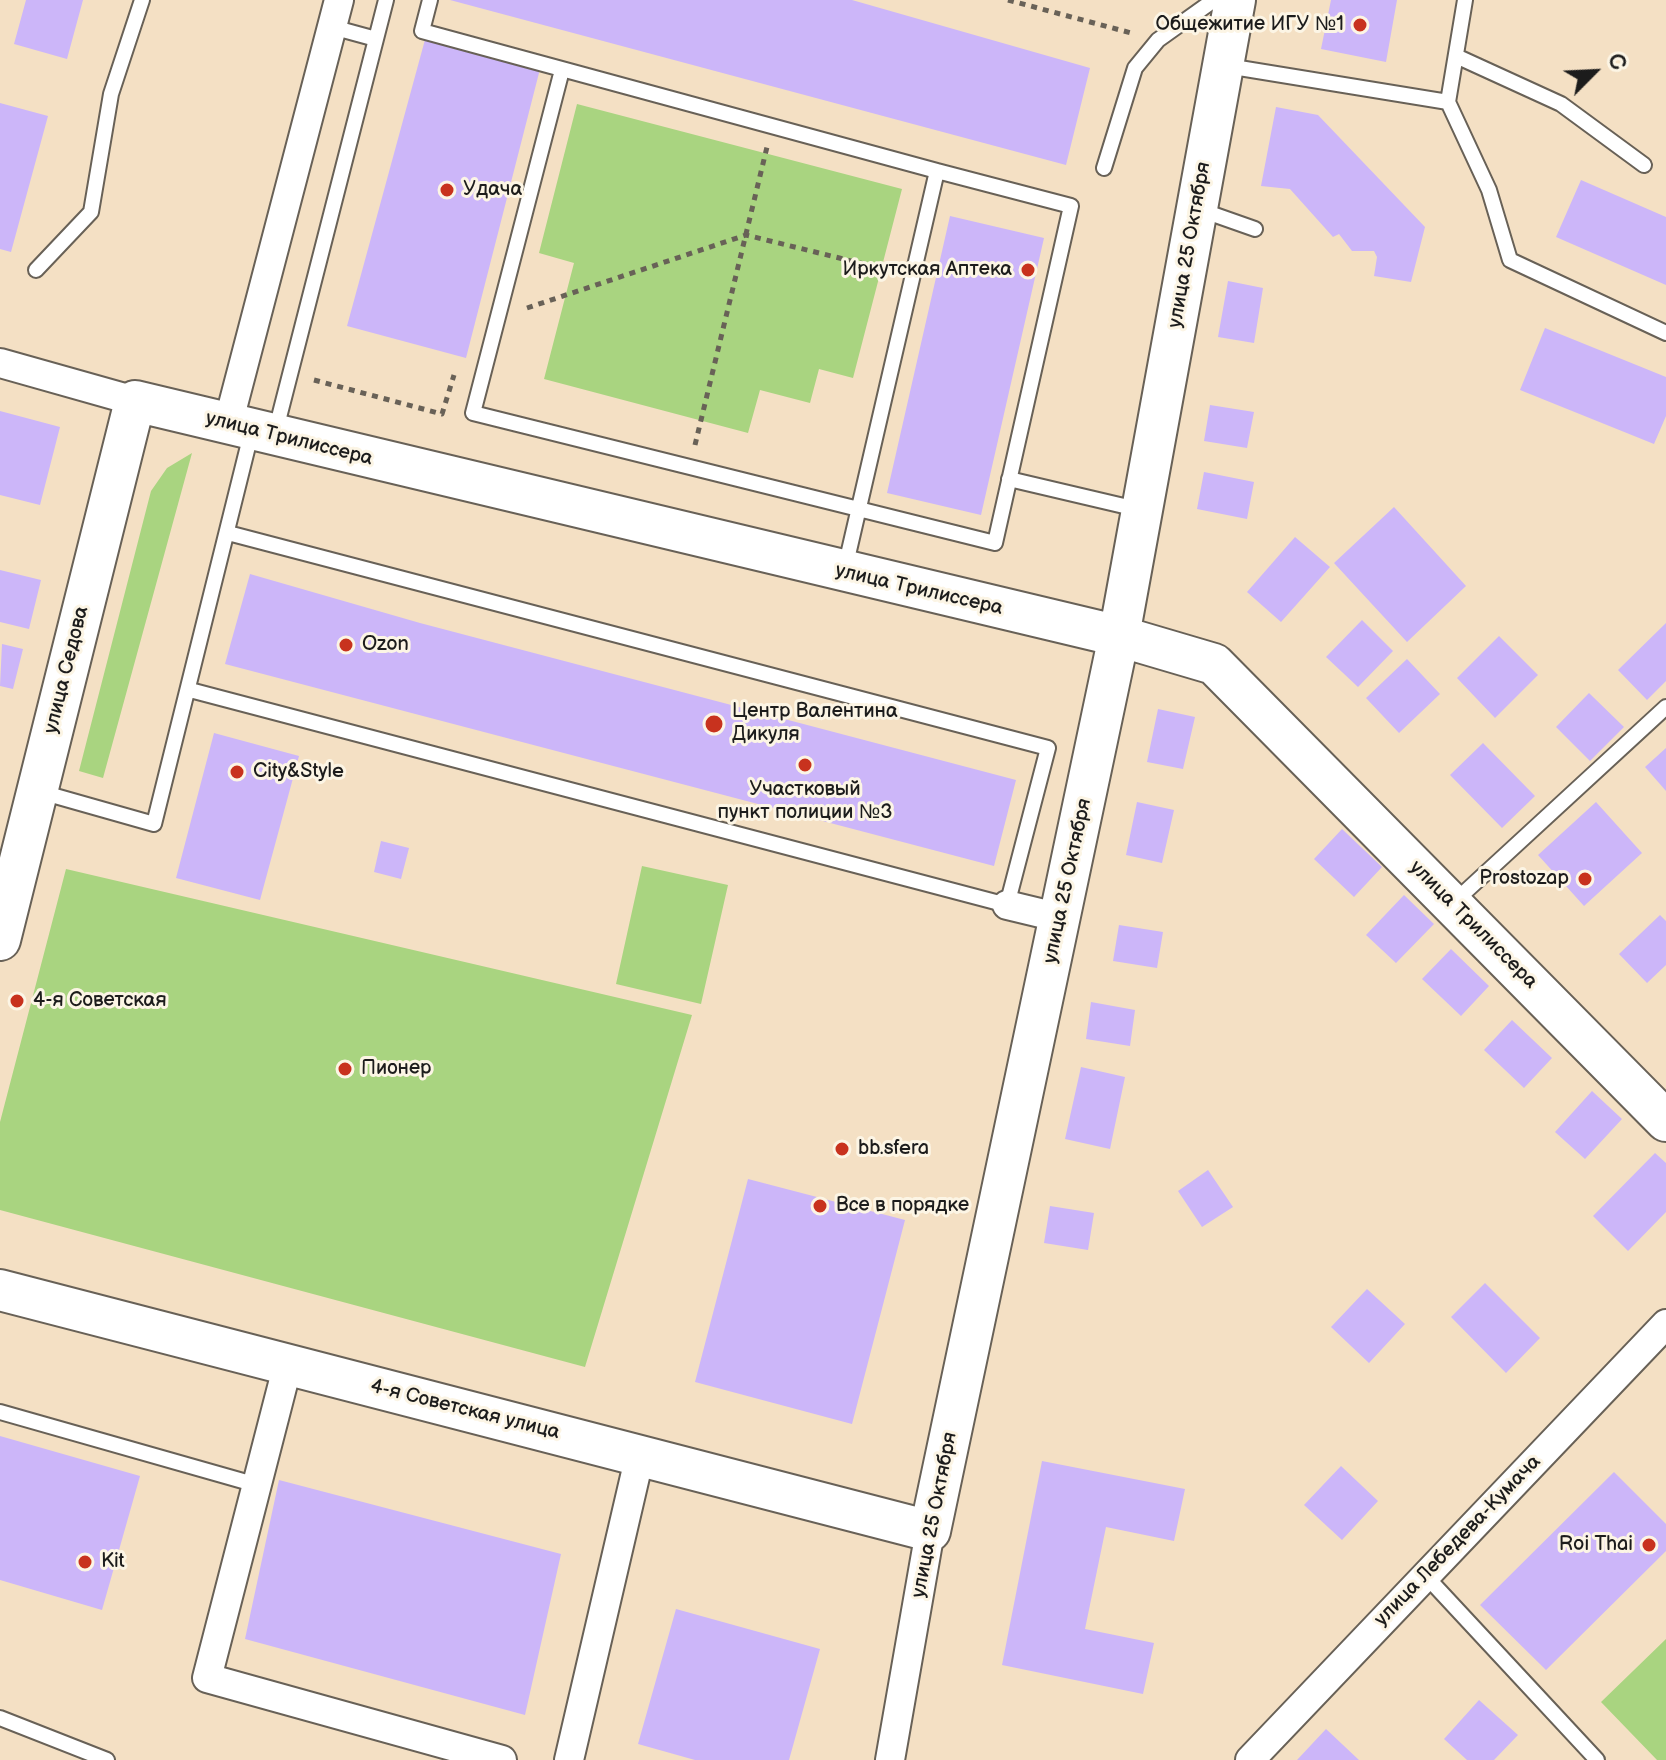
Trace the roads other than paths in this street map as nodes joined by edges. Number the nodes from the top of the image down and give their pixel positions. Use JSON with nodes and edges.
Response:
{"nodes":[{"id":1,"x":142,"y":0,"type":"edge"},
{"id":2,"x":386,"y":0,"type":"edge"},
{"id":3,"x":430,"y":0,"type":"edge"},
{"id":4,"x":1214,"y":0,"type":"edge"},
{"id":5,"x":1235,"y":0,"type":"edge"},
{"id":6,"x":1465,"y":0,"type":"edge"},
{"id":7,"x":335,"y":14,"type":"edge"},
{"id":8,"x":376,"y":39,"type":"junction"},
{"id":9,"x":1456,"y":56,"type":"junction"},
{"id":10,"x":1223,"y":66,"type":"junction"},
{"id":11,"x":562,"y":70,"type":"junction"},
{"id":12,"x":1448,"y":102,"type":"junction"},
{"id":13,"x":1644,"y":165,"type":"dead end"},
{"id":14,"x":1104,"y":168,"type":"dead end"},
{"id":15,"x":937,"y":171,"type":"junction"},
{"id":16,"x":1197,"y":209,"type":"junction"},
{"id":17,"x":1255,"y":229,"type":"dead end"},
{"id":18,"x":36,"y":270,"type":"dead end"},
{"id":19,"x":1666,"y":333,"type":"edge"},
{"id":20,"x":0,"y":363,"type":"edge"},
{"id":21,"x":135,"y":401,"type":"junction"},
{"id":22,"x":251,"y":430,"type":"junction"},
{"id":23,"x":1009,"y":479,"type":"junction"},
{"id":24,"x":859,"y":509,"type":"junction"},
{"id":25,"x":1142,"y":510,"type":"junction"},
{"id":26,"x":228,"y":533,"type":"junction"},
{"id":27,"x":844,"y":572,"type":"junction"},
{"id":28,"x":1119,"y":636,"type":"junction"},
{"id":29,"x":190,"y":690,"type":"junction"},
{"id":30,"x":1666,"y":707,"type":"edge"},
{"id":31,"x":37,"y":791,"type":"junction"},
{"id":32,"x":1452,"y":904,"type":"junction"},
{"id":33,"x":1007,"y":905,"type":"junction"},
{"id":34,"x":1061,"y":918,"type":"junction"},
{"id":35,"x":0,"y":940,"type":"edge"},
{"id":36,"x":1666,"y":1121,"type":"edge"},
{"id":37,"x":0,"y":1290,"type":"edge"},
{"id":38,"x":1666,"y":1324,"type":"edge"},
{"id":39,"x":288,"y":1364,"type":"junction"},
{"id":40,"x":0,"y":1412,"type":"edge"},
{"id":41,"x":640,"y":1455,"type":"junction"},
{"id":42,"x":257,"y":1485,"type":"junction"},
{"id":43,"x":930,"y":1531,"type":"junction"},
{"id":44,"x":1425,"y":1575,"type":"junction"},
{"id":45,"x":0,"y":1718,"type":"edge"},
{"id":46,"x":107,"y":1760,"type":"edge"},
{"id":47,"x":502,"y":1760,"type":"edge"},
{"id":48,"x":569,"y":1760,"type":"edge"},
{"id":49,"x":890,"y":1760,"type":"edge"},
{"id":50,"x":1250,"y":1760,"type":"edge"},
{"id":51,"x":1597,"y":1760,"type":"edge"}],
"edges":[{"from":1,"to":18,"type":"lane"},
{"from":2,"to":8,"type":"lane"},
{"from":3,"to":11,"type":"lane"},
{"from":4,"to":14,"type":"lane"},
{"from":5,"to":10,"type":"main road","name":"улица 25 Октября"},
{"from":6,"to":9,"type":"lane"},
{"from":7,"to":8,"type":"lane"},
{"from":7,"to":22,"type":"street"},
{"from":8,"to":22,"type":"lane"},
{"from":9,"to":12,"type":"lane"},
{"from":9,"to":13,"type":"lane"},
{"from":10,"to":12,"type":"lane"},
{"from":10,"to":16,"type":"main road","name":"улица 25 Октября"},
{"from":11,"to":15,"type":"lane"},
{"from":11,"to":24,"type":"lane"},
{"from":12,"to":19,"type":"lane"},
{"from":15,"to":23,"type":"lane"},
{"from":15,"to":24,"type":"lane"},
{"from":16,"to":17,"type":"lane"},
{"from":16,"to":25,"type":"main road","name":"улица 25 Октября"},
{"from":20,"to":21,"type":"street","name":"улица Трилиссера"},
{"from":21,"to":22,"type":"main road","name":"улица Трилиссера"},
{"from":21,"to":31,"type":"main road","name":"улица Седова"},
{"from":22,"to":26,"type":"lane"},
{"from":22,"to":27,"type":"main road","name":"улица Трилиссера"},
{"from":23,"to":24,"type":"lane"},
{"from":23,"to":25,"type":"lane"},
{"from":24,"to":27,"type":"lane"},
{"from":25,"to":28,"type":"main road","name":"улица 25 Октября"},
{"from":26,"to":29,"type":"lane"},
{"from":26,"to":33,"type":"lane"},
{"from":27,"to":28,"type":"main road","name":"улица Трилиссера"},
{"from":28,"to":32,"type":"main road","name":"улица Трилиссера"},
{"from":28,"to":34,"type":"main road","name":"улица 25 Октября"},
{"from":29,"to":31,"type":"lane"},
{"from":29,"to":33,"type":"lane"},
{"from":30,"to":32,"type":"lane"},
{"from":31,"to":35,"type":"main road","name":"улица Седова"},
{"from":32,"to":36,"type":"main road","name":"улица Трилиссера"},
{"from":33,"to":34,"type":"street"},
{"from":34,"to":43,"type":"main road","name":"улица 25 Октября"},
{"from":37,"to":39,"type":"main road","name":"4-я Советская улица"},
{"from":38,"to":44,"type":"street","name":"улица Лебедева-Кумача"},
{"from":39,"to":41,"type":"main road","name":"4-я Советская улица"},
{"from":39,"to":42,"type":"street"},
{"from":40,"to":42,"type":"lane"},
{"from":41,"to":43,"type":"main road","name":"4-я Советская улица"},
{"from":41,"to":48,"type":"street"},
{"from":42,"to":47,"type":"street"},
{"from":43,"to":49,"type":"street","name":"улица 25 Октября"},
{"from":44,"to":50,"type":"street","name":"улица Лебедева-Кумача"},
{"from":44,"to":51,"type":"lane"},
{"from":45,"to":46,"type":"lane"}]}
